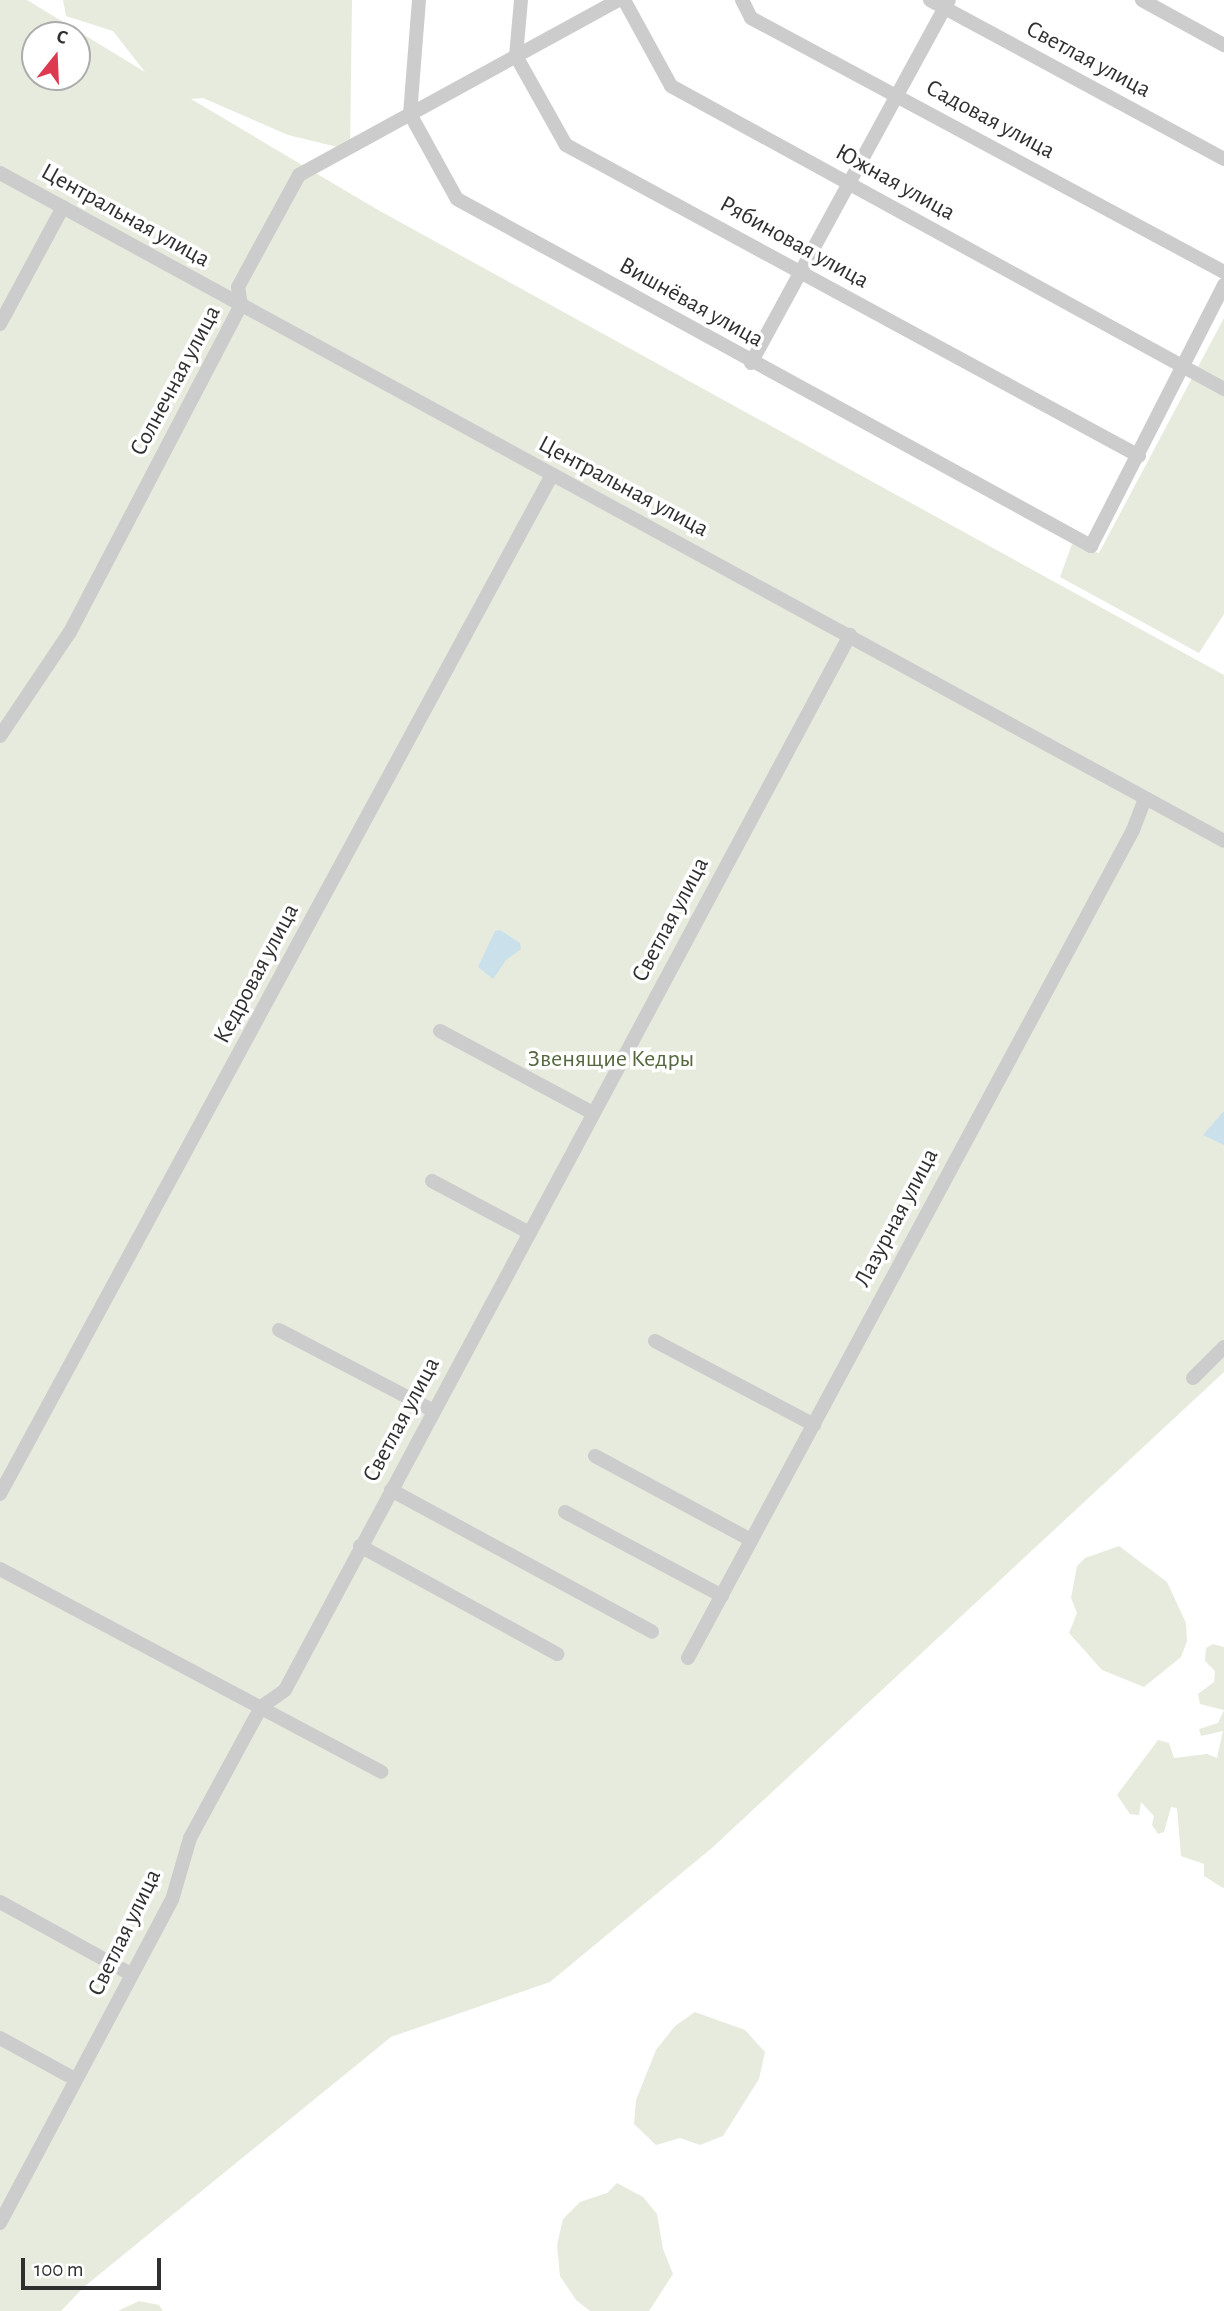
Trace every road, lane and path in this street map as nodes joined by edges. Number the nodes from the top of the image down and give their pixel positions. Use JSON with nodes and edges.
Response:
{"nodes":[{"id":1,"x":419,"y":0,"type":"edge"},
{"id":2,"x":521,"y":0,"type":"edge"},
{"id":3,"x":618,"y":0,"type":"edge"},
{"id":4,"x":624,"y":0,"type":"edge"},
{"id":5,"x":742,"y":0,"type":"edge"},
{"id":6,"x":930,"y":0,"type":"edge"},
{"id":7,"x":1142,"y":0,"type":"edge"},
{"id":8,"x":947,"y":4,"type":"edge"},
{"id":9,"x":1224,"y":45,"type":"edge"},
{"id":10,"x":516,"y":56,"type":"junction"},
{"id":11,"x":897,"y":96,"type":"junction"},
{"id":12,"x":410,"y":114,"type":"junction"},
{"id":13,"x":1224,"y":159,"type":"edge"},
{"id":14,"x":0,"y":173,"type":"edge"},
{"id":15,"x":849,"y":184,"type":"junction"},
{"id":16,"x":63,"y":207,"type":"junction"},
{"id":17,"x":800,"y":272,"type":"junction"},
{"id":18,"x":1224,"y":272,"type":"edge"},
{"id":19,"x":1224,"y":285,"type":"edge"},
{"id":20,"x":241,"y":305,"type":"junction"},
{"id":21,"x":0,"y":324,"type":"edge"},
{"id":22,"x":751,"y":363,"type":"junction"},
{"id":23,"x":1184,"y":367,"type":"junction"},
{"id":24,"x":1224,"y":389,"type":"edge"},
{"id":25,"x":1139,"y":456,"type":"junction"},
{"id":26,"x":552,"y":475,"type":"junction"},
{"id":27,"x":850,"y":635,"type":"junction"},
{"id":28,"x":0,"y":736,"type":"edge"},
{"id":29,"x":1145,"y":799,"type":"junction"},
{"id":30,"x":1224,"y":841,"type":"edge"},
{"id":31,"x":440,"y":1031,"type":"dead end"},
{"id":32,"x":593,"y":1113,"type":"junction"},
{"id":33,"x":432,"y":1181,"type":"dead end"},
{"id":34,"x":528,"y":1232,"type":"junction"},
{"id":35,"x":279,"y":1329,"type":"dead end"},
{"id":36,"x":655,"y":1341,"type":"dead end"},
{"id":37,"x":1224,"y":1347,"type":"edge"},
{"id":38,"x":1193,"y":1378,"type":"dead end"},
{"id":39,"x":432,"y":1410,"type":"junction"},
{"id":40,"x":814,"y":1425,"type":"junction"},
{"id":41,"x":594,"y":1456,"type":"dead end"},
{"id":42,"x":391,"y":1490,"type":"junction"},
{"id":43,"x":0,"y":1494,"type":"edge"},
{"id":44,"x":565,"y":1512,"type":"dead end"},
{"id":45,"x":751,"y":1540,"type":"junction"},
{"id":46,"x":360,"y":1546,"type":"junction"},
{"id":47,"x":0,"y":1569,"type":"edge"},
{"id":48,"x":722,"y":1596,"type":"junction"},
{"id":49,"x":652,"y":1632,"type":"dead end"},
{"id":50,"x":557,"y":1654,"type":"dead end"},
{"id":51,"x":688,"y":1658,"type":"dead end"},
{"id":52,"x":261,"y":1706,"type":"junction"},
{"id":53,"x":381,"y":1772,"type":"dead end"},
{"id":54,"x":0,"y":1902,"type":"edge"},
{"id":55,"x":131,"y":1974,"type":"junction"},
{"id":56,"x":0,"y":2038,"type":"edge"},
{"id":57,"x":75,"y":2079,"type":"junction"},
{"id":58,"x":0,"y":2223,"type":"edge"}],
"edges":[{"from":1,"to":12,"type":"street"},
{"from":2,"to":10,"type":"street"},
{"from":3,"to":10,"type":"street","name":"Солнечная улица"},
{"from":4,"to":15,"type":"street","name":"Южная улица"},
{"from":5,"to":11,"type":"street","name":"Садовая улица"},
{"from":6,"to":8,"type":"street","name":"Светлая улица"},
{"from":7,"to":9,"type":"street"},
{"from":8,"to":11,"type":"street"},
{"from":8,"to":13,"type":"street","name":"Светлая улица"},
{"from":10,"to":12,"type":"street","name":"Солнечная улица"},
{"from":10,"to":17,"type":"street","name":"Рябиновая улица"},
{"from":11,"to":15,"type":"street"},
{"from":11,"to":18,"type":"street","name":"Садовая улица"},
{"from":12,"to":20,"type":"street","name":"Солнечная улица"},
{"from":12,"to":22,"type":"street","name":"Вишнёвая улица"},
{"from":14,"to":16,"type":"street","name":"Центральная улица"},
{"from":15,"to":17,"type":"street"},
{"from":15,"to":23,"type":"street","name":"Южная улица"},
{"from":16,"to":20,"type":"street","name":"Центральная улица"},
{"from":16,"to":21,"type":"street"},
{"from":17,"to":22,"type":"street"},
{"from":17,"to":25,"type":"street","name":"Рябиновая улица"},
{"from":19,"to":23,"type":"street"},
{"from":20,"to":26,"type":"street","name":"Центральная улица"},
{"from":20,"to":28,"type":"street","name":"Солнечная улица"},
{"from":22,"to":25,"type":"street","name":"Вишнёвая улица"},
{"from":23,"to":24,"type":"street","name":"Южная улица"},
{"from":23,"to":25,"type":"street"},
{"from":26,"to":27,"type":"street","name":"Центральная улица"},
{"from":26,"to":43,"type":"street","name":"Кедровая улица"},
{"from":27,"to":29,"type":"street","name":"Центральная улица"},
{"from":27,"to":32,"type":"street","name":"Светлая улица"},
{"from":29,"to":30,"type":"street","name":"Центральная улица"},
{"from":29,"to":40,"type":"street","name":"Лазурная улица"},
{"from":31,"to":32,"type":"street"},
{"from":32,"to":34,"type":"street","name":"Светлая улица"},
{"from":33,"to":34,"type":"street"},
{"from":34,"to":39,"type":"street","name":"Светлая улица"},
{"from":35,"to":39,"type":"street"},
{"from":36,"to":40,"type":"street"},
{"from":37,"to":38,"type":"street"},
{"from":39,"to":42,"type":"street","name":"Светлая улица"},
{"from":40,"to":45,"type":"street","name":"Лазурная улица"},
{"from":41,"to":45,"type":"street"},
{"from":42,"to":46,"type":"street","name":"Светлая улица"},
{"from":42,"to":49,"type":"street"},
{"from":44,"to":48,"type":"street"},
{"from":45,"to":48,"type":"street","name":"Лазурная улица"},
{"from":46,"to":50,"type":"street"},
{"from":46,"to":52,"type":"street","name":"Светлая улица"},
{"from":47,"to":52,"type":"street"},
{"from":48,"to":51,"type":"street","name":"Лазурная улица"},
{"from":52,"to":53,"type":"street"},
{"from":52,"to":55,"type":"street","name":"Светлая улица"},
{"from":54,"to":55,"type":"street"},
{"from":55,"to":57,"type":"street","name":"Светлая улица"},
{"from":56,"to":57,"type":"street"},
{"from":57,"to":58,"type":"street","name":"Светлая улица"}]}
